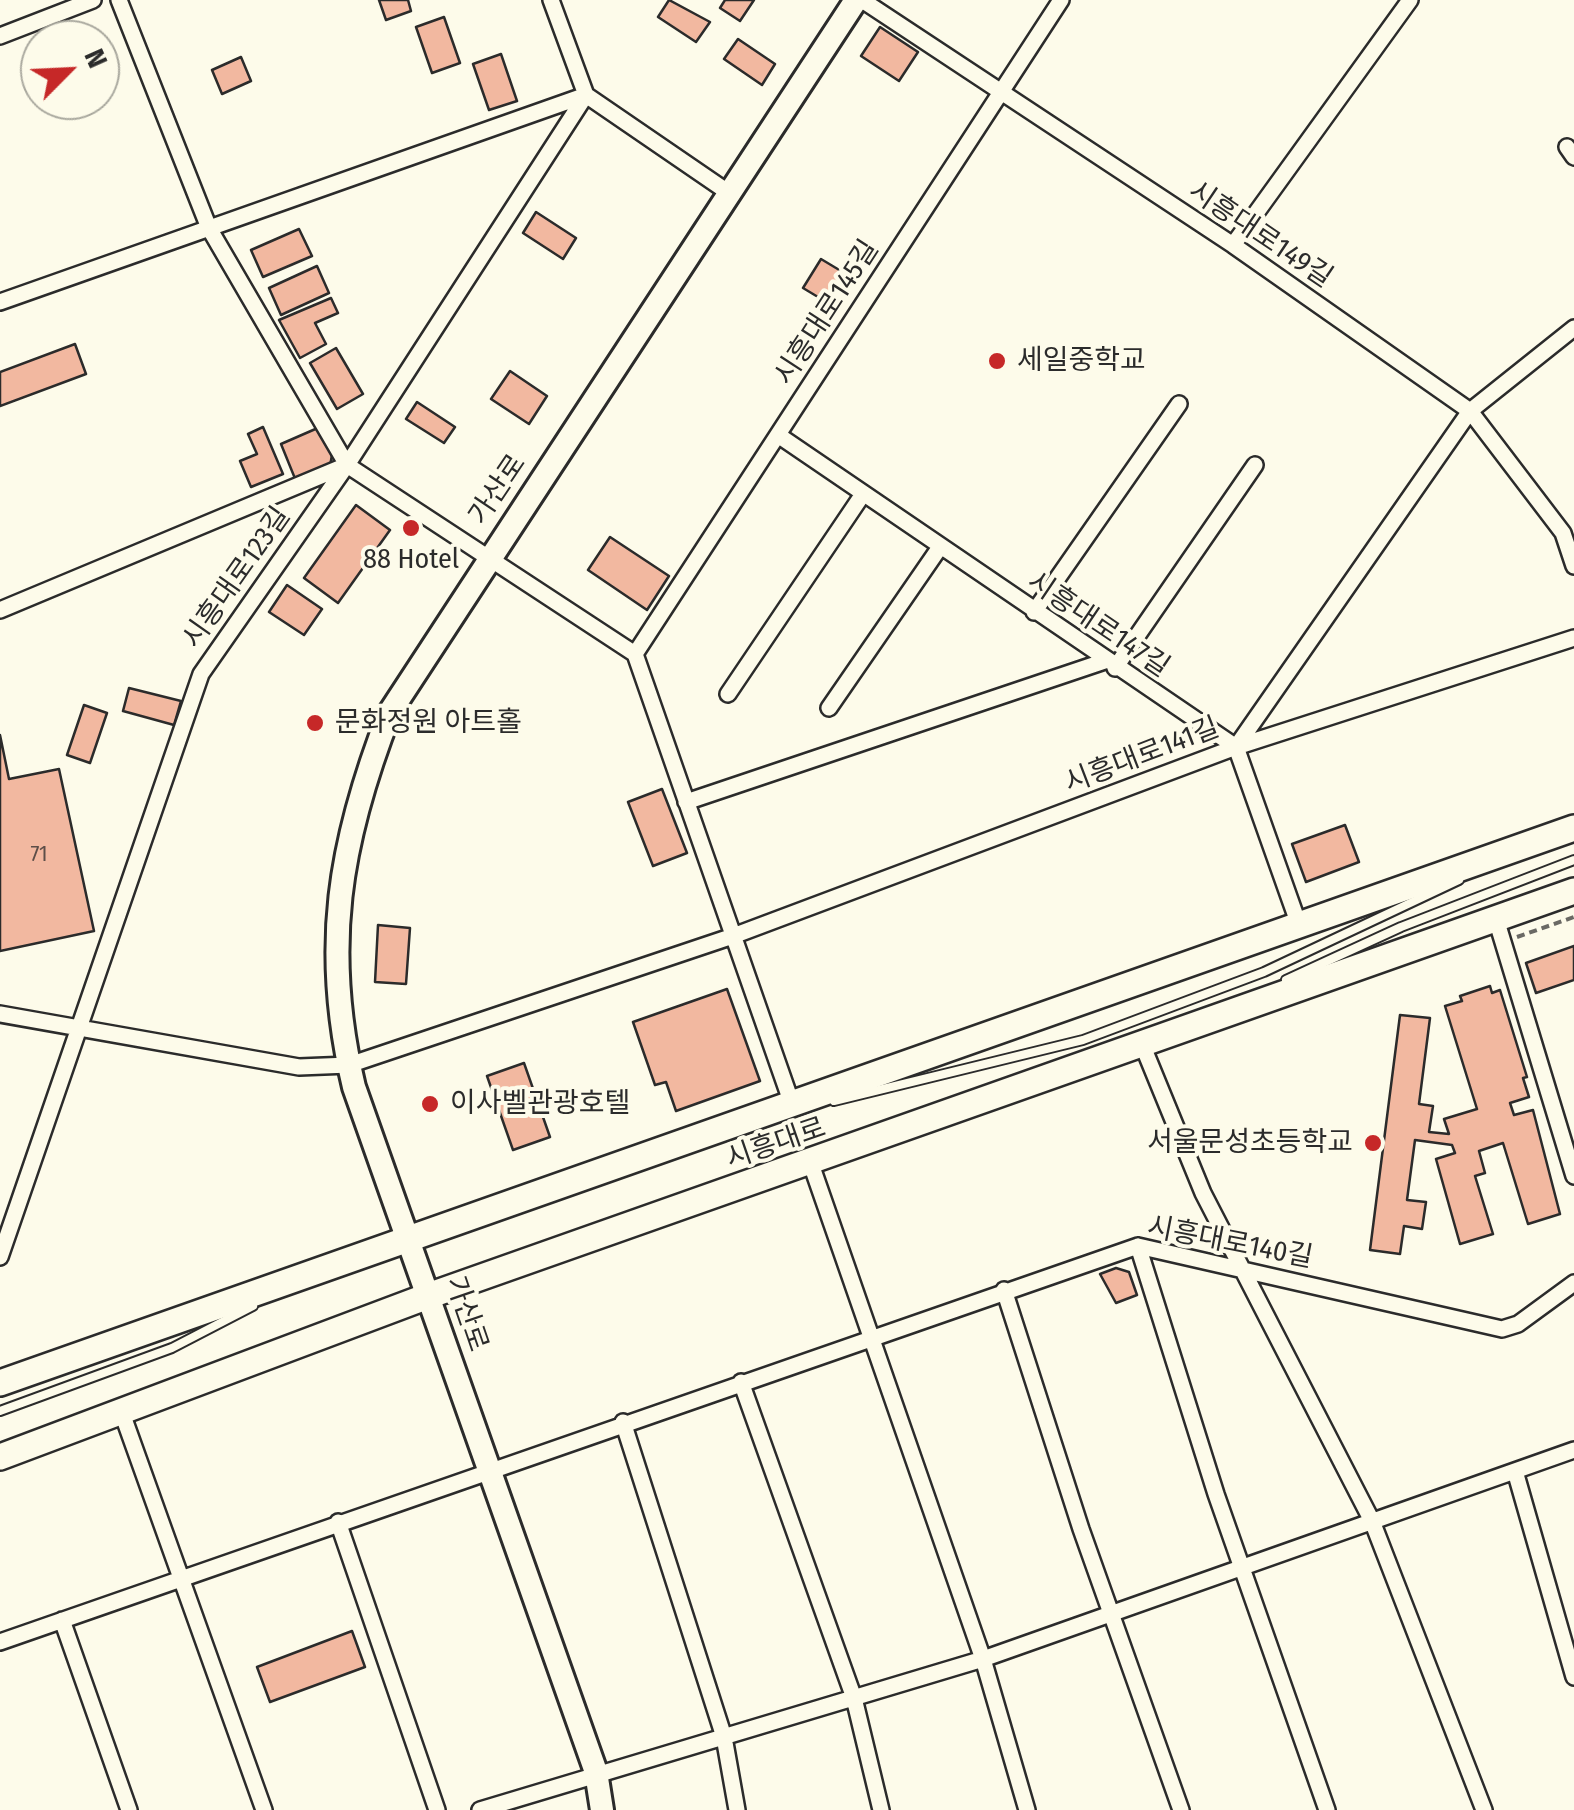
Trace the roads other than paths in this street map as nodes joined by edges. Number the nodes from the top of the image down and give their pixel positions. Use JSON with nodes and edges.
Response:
{"nodes":[{"id":1,"x":93,"y":0,"type":"edge"},
{"id":2,"x":119,"y":0,"type":"edge"},
{"id":3,"x":551,"y":0,"type":"edge"},
{"id":4,"x":859,"y":0,"type":"edge"},
{"id":5,"x":1060,"y":0,"type":"edge"},
{"id":6,"x":1410,"y":0,"type":"edge"},
{"id":7,"x":0,"y":36,"type":"edge"},
{"id":8,"x":1001,"y":92,"type":"junction"},
{"id":9,"x":586,"y":96,"type":"junction"},
{"id":10,"x":732,"y":195,"type":"junction"},
{"id":11,"x":209,"y":228,"type":"junction"},
{"id":12,"x":1233,"y":245,"type":"junction"},
{"id":13,"x":0,"y":302,"type":"edge"},
{"id":14,"x":1574,"y":328,"type":"edge"},
{"id":15,"x":1178,"y":404,"type":"dead end"},
{"id":16,"x":1470,"y":411,"type":"junction"},
{"id":17,"x":778,"y":435,"type":"junction"},
{"id":18,"x":1255,"y":465,"type":"dead end"},
{"id":19,"x":347,"y":466,"type":"junction"},
{"id":20,"x":863,"y":494,"type":"junction"},
{"id":21,"x":940,"y":548,"type":"junction"},
{"id":22,"x":488,"y":559,"type":"junction"},
{"id":23,"x":1574,"y":566,"type":"edge"},
{"id":24,"x":0,"y":610,"type":"edge"},
{"id":25,"x":1034,"y":612,"type":"junction"},
{"id":26,"x":1574,"y":638,"type":"edge"},
{"id":27,"x":635,"y":654,"type":"junction"},
{"id":28,"x":1110,"y":665,"type":"junction"},
{"id":29,"x":728,"y":694,"type":"dead end"},
{"id":30,"x":829,"y":708,"type":"dead end"},
{"id":31,"x":1236,"y":747,"type":"junction"},
{"id":32,"x":686,"y":802,"type":"junction"},
{"id":33,"x":1574,"y":828,"type":"edge"},
{"id":34,"x":1544,"y":838,"type":"junction"},
{"id":35,"x":1574,"y":860,"type":"edge"},
{"id":36,"x":1574,"y":891,"type":"edge"},
{"id":37,"x":1299,"y":925,"type":"junction"},
{"id":38,"x":1499,"y":930,"type":"junction"},
{"id":39,"x":734,"y":936,"type":"junction"},
{"id":40,"x":0,"y":1014,"type":"edge"},
{"id":41,"x":80,"y":1025,"type":"junction"},
{"id":42,"x":1153,"y":1040,"type":"junction"},
{"id":43,"x":349,"y":1066,"type":"junction"},
{"id":44,"x":792,"y":1104,"type":"junction"},
{"id":45,"x":715,"y":1131,"type":"junction"},
{"id":46,"x":812,"y":1164,"type":"junction"},
{"id":47,"x":1574,"y":1176,"type":"edge"},
{"id":48,"x":407,"y":1238,"type":"junction"},
{"id":49,"x":1138,"y":1246,"type":"junction"},
{"id":50,"x":0,"y":1257,"type":"edge"},
{"id":51,"x":337,"y":1262,"type":"junction"},
{"id":52,"x":1244,"y":1267,"type":"junction"},
{"id":53,"x":1574,"y":1283,"type":"edge"},
{"id":54,"x":1004,"y":1290,"type":"junction"},
{"id":55,"x":428,"y":1296,"type":"junction"},
{"id":56,"x":872,"y":1337,"type":"junction"},
{"id":57,"x":741,"y":1382,"type":"junction"},
{"id":58,"x":0,"y":1383,"type":"edge"},
{"id":59,"x":0,"y":1410,"type":"edge"},
{"id":60,"x":122,"y":1413,"type":"junction"},
{"id":61,"x":623,"y":1422,"type":"junction"},
{"id":62,"x":1574,"y":1450,"type":"edge"},
{"id":63,"x":0,"y":1457,"type":"edge"},
{"id":64,"x":488,"y":1469,"type":"junction"},
{"id":65,"x":1514,"y":1471,"type":"junction"},
{"id":66,"x":1372,"y":1521,"type":"junction"},
{"id":67,"x":338,"y":1522,"type":"junction"},
{"id":68,"x":1242,"y":1567,"type":"junction"},
{"id":69,"x":183,"y":1577,"type":"junction"},
{"id":70,"x":1112,"y":1613,"type":"junction"},
{"id":71,"x":62,"y":1620,"type":"junction"},
{"id":72,"x":0,"y":1642,"type":"edge"},
{"id":73,"x":983,"y":1658,"type":"junction"},
{"id":74,"x":1574,"y":1677,"type":"edge"},
{"id":75,"x":854,"y":1698,"type":"junction"},
{"id":76,"x":724,"y":1737,"type":"junction"},
{"id":77,"x":596,"y":1775,"type":"junction"},
{"id":78,"x":129,"y":1810,"type":"edge"},
{"id":79,"x":264,"y":1810,"type":"edge"},
{"id":80,"x":437,"y":1810,"type":"edge"},
{"id":81,"x":480,"y":1810,"type":"edge"},
{"id":82,"x":602,"y":1810,"type":"edge"},
{"id":83,"x":737,"y":1810,"type":"edge"},
{"id":84,"x":881,"y":1810,"type":"edge"},
{"id":85,"x":1027,"y":1810,"type":"edge"},
{"id":86,"x":1181,"y":1810,"type":"edge"},
{"id":87,"x":1327,"y":1810,"type":"edge"},
{"id":88,"x":1484,"y":1810,"type":"edge"}],
"edges":[{"from":1,"to":7,"type":"street"},
{"from":2,"to":11,"type":"street"},
{"from":3,"to":9,"type":"street"},
{"from":4,"to":8,"type":"street","name":"시흥대로149길"},
{"from":4,"to":10,"type":"main road","name":"가산로"},
{"from":5,"to":8,"type":"street","name":"시흥대로145길"},
{"from":6,"to":12,"type":"street"},
{"from":8,"to":12,"type":"street","name":"시흥대로149길"},
{"from":8,"to":17,"type":"street","name":"시흥대로145길"},
{"from":9,"to":10,"type":"street"},
{"from":9,"to":11,"type":"street"},
{"from":9,"to":19,"type":"street","name":"시흥대로123길"},
{"from":10,"to":22,"type":"main road","name":"가산로"},
{"from":11,"to":13,"type":"street"},
{"from":11,"to":19,"type":"street"},
{"from":12,"to":16,"type":"street","name":"시흥대로149길"},
{"from":14,"to":16,"type":"street"},
{"from":15,"to":25,"type":"street"},
{"from":16,"to":23,"type":"street","name":"시흥대로149길"},
{"from":16,"to":31,"type":"street"},
{"from":17,"to":20,"type":"street","name":"시흥대로147길"},
{"from":17,"to":27,"type":"street","name":"시흥대로145길"},
{"from":18,"to":28,"type":"street"},
{"from":19,"to":22,"type":"street"},
{"from":19,"to":24,"type":"street"},
{"from":19,"to":41,"type":"street","name":"시흥대로123길"},
{"from":20,"to":21,"type":"street","name":"시흥대로147길"},
{"from":20,"to":29,"type":"street"},
{"from":21,"to":25,"type":"street","name":"시흥대로147길"},
{"from":21,"to":30,"type":"street"},
{"from":22,"to":27,"type":"street"},
{"from":22,"to":43,"type":"main road","name":"가산로"},
{"from":25,"to":28,"type":"street","name":"시흥대로147길"},
{"from":26,"to":31,"type":"street","name":"시흥대로141길"},
{"from":27,"to":32,"type":"street"},
{"from":28,"to":31,"type":"street","name":"시흥대로147길"},
{"from":28,"to":32,"type":"street"},
{"from":31,"to":37,"type":"street"},
{"from":31,"to":39,"type":"street","name":"시흥대로141길"},
{"from":32,"to":39,"type":"street"},
{"from":33,"to":34,"type":"main road","name":"시흥대로"},
{"from":34,"to":37,"type":"main road","name":"시흥대로"},
{"from":34,"to":45,"type":"lane"},
{"from":35,"to":42,"type":"lane"},
{"from":36,"to":38,"type":"main road","name":"시흥대로"},
{"from":37,"to":44,"type":"main road","name":"시흥대로"},
{"from":38,"to":42,"type":"main road","name":"시흥대로"},
{"from":38,"to":47,"type":"street"},
{"from":39,"to":43,"type":"street"},
{"from":39,"to":44,"type":"street"},
{"from":40,"to":41,"type":"street"},
{"from":41,"to":43,"type":"street"},
{"from":41,"to":50,"type":"street","name":"시흥대로123길"},
{"from":42,"to":46,"type":"main road","name":"시흥대로"},
{"from":42,"to":52,"type":"street"},
{"from":43,"to":48,"type":"main road","name":"가산로"},
{"from":44,"to":45,"type":"main road","name":"시흥대로"},
{"from":45,"to":48,"type":"main road","name":"시흥대로"},
{"from":46,"to":55,"type":"main road","name":"시흥대로"},
{"from":46,"to":56,"type":"street"},
{"from":48,"to":51,"type":"main road","name":"시흥대로"},
{"from":48,"to":55,"type":"main road","name":"가산로"},
{"from":49,"to":52,"type":"street","name":"시흥대로140길"},
{"from":49,"to":54,"type":"street","name":"시흥대로140길"},
{"from":49,"to":68,"type":"street"},
{"from":51,"to":58,"type":"main road","name":"시흥대로"},
{"from":51,"to":59,"type":"lane"},
{"from":52,"to":53,"type":"street","name":"시흥대로140길"},
{"from":52,"to":66,"type":"street"},
{"from":54,"to":56,"type":"street","name":"시흥대로140길"},
{"from":54,"to":70,"type":"street"},
{"from":55,"to":60,"type":"main road","name":"시흥대로"},
{"from":55,"to":64,"type":"main road","name":"가산로"},
{"from":56,"to":57,"type":"street","name":"시흥대로140길"},
{"from":56,"to":73,"type":"street"},
{"from":57,"to":61,"type":"street","name":"시흥대로140길"},
{"from":57,"to":75,"type":"street"},
{"from":60,"to":63,"type":"main road","name":"시흥대로"},
{"from":60,"to":69,"type":"street"},
{"from":61,"to":64,"type":"street"},
{"from":61,"to":76,"type":"street"},
{"from":62,"to":65,"type":"street"},
{"from":64,"to":67,"type":"street"},
{"from":64,"to":77,"type":"main road","name":"가산로"},
{"from":65,"to":66,"type":"street"},
{"from":65,"to":74,"type":"street"},
{"from":66,"to":68,"type":"street"},
{"from":66,"to":88,"type":"street"},
{"from":67,"to":69,"type":"street"},
{"from":67,"to":80,"type":"street"},
{"from":68,"to":70,"type":"street"},
{"from":68,"to":87,"type":"street"},
{"from":69,"to":71,"type":"street"},
{"from":69,"to":79,"type":"street"},
{"from":70,"to":73,"type":"street"},
{"from":70,"to":86,"type":"street"},
{"from":71,"to":72,"type":"street"},
{"from":71,"to":78,"type":"street"},
{"from":73,"to":75,"type":"street"},
{"from":73,"to":85,"type":"street"},
{"from":75,"to":76,"type":"street"},
{"from":75,"to":84,"type":"street"},
{"from":76,"to":77,"type":"street"},
{"from":76,"to":83,"type":"street"},
{"from":77,"to":81,"type":"street"},
{"from":77,"to":82,"type":"main road","name":"가산로"}]}
